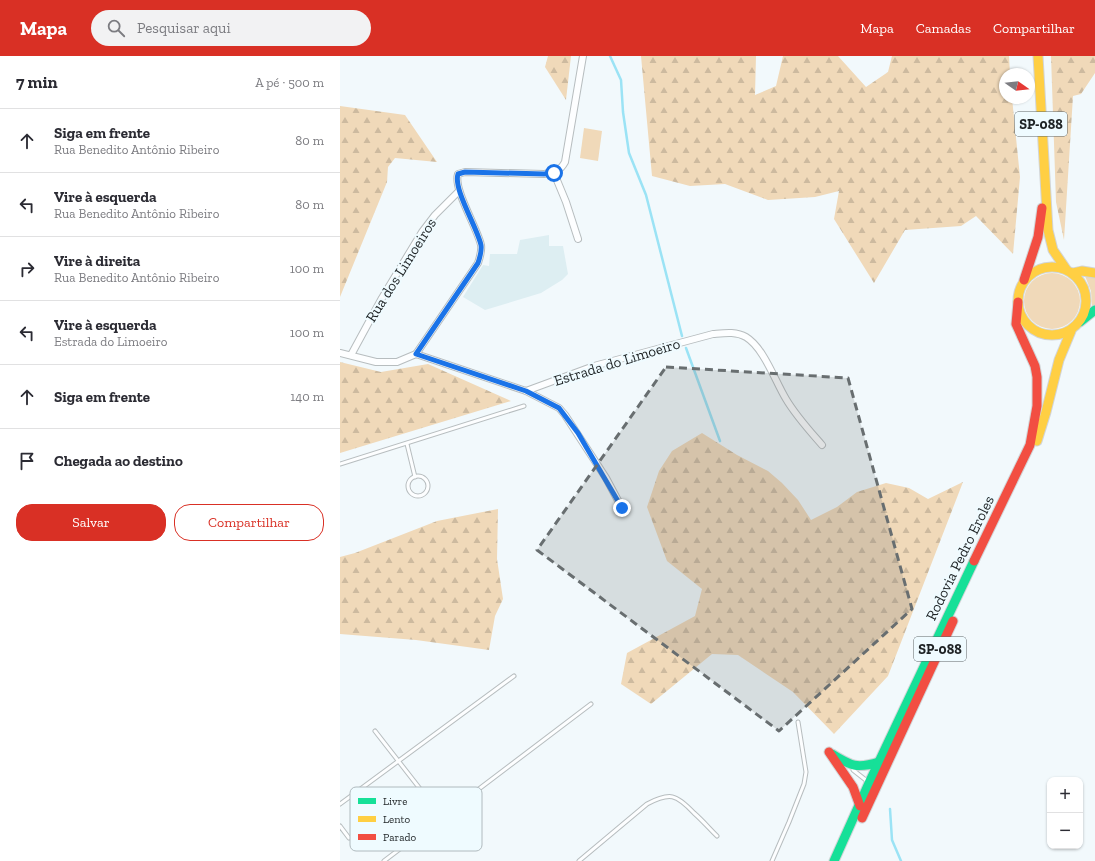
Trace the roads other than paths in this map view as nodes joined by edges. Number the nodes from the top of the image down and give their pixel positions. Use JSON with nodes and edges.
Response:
{"nodes":[{"id":1,"x":583,"y":56,"type":"edge"},
{"id":2,"x":1038,"y":56,"type":"edge"},
{"id":3,"x":554,"y":173,"type":"junction"},
{"id":4,"x":459,"y":191,"type":"junction"},
{"id":5,"x":1045,"y":193,"type":"junction"},
{"id":6,"x":578,"y":239,"type":"dead end"},
{"id":7,"x":1070,"y":271,"type":"junction"},
{"id":8,"x":1095,"y":272,"type":"edge"},
{"id":9,"x":1024,"y":280,"type":"junction"},
{"id":10,"x":1018,"y":302,"type":"junction"},
{"id":11,"x":1095,"y":310,"type":"edge"},
{"id":12,"x":1079,"y":322,"type":"junction"},
{"id":13,"x":1071,"y":330,"type":"junction"},
{"id":14,"x":340,"y":353,"type":"edge"},
{"id":15,"x":416,"y":354,"type":"junction"},
{"id":16,"x":351,"y":355,"type":"junction"},
{"id":17,"x":526,"y":391,"type":"junction"},
{"id":18,"x":524,"y":406,"type":"dead end"},
{"id":19,"x":407,"y":444,"type":"junction"},
{"id":20,"x":822,"y":445,"type":"dead end"},
{"id":21,"x":340,"y":464,"type":"edge"},
{"id":22,"x":415,"y":477,"type":"junction"},
{"id":23,"x":622,"y":508,"type":"dead end"},
{"id":24,"x":514,"y":676,"type":"dead end"},
{"id":25,"x":591,"y":704,"type":"dead end"},
{"id":26,"x":798,"y":722,"type":"dead end"},
{"id":27,"x":375,"y":731,"type":"dead end"},
{"id":28,"x":829,"y":752,"type":"junction"},
{"id":29,"x":399,"y":761,"type":"junction"},
{"id":30,"x":879,"y":762,"type":"junction"},
{"id":31,"x":869,"y":783,"type":"junction"},
{"id":32,"x":363,"y":787,"type":"edge"},
{"id":33,"x":419,"y":787,"type":"edge"},
{"id":34,"x":482,"y":787,"type":"edge"},
{"id":35,"x":350,"y":797,"type":"edge"},
{"id":36,"x":340,"y":804,"type":"edge"},
{"id":37,"x":860,"y":806,"type":"junction"},
{"id":38,"x":340,"y":826,"type":"edge"},
{"id":39,"x":717,"y":836,"type":"dead end"},
{"id":40,"x":349,"y":838,"type":"dead end"},
{"id":41,"x":397,"y":851,"type":"edge"},
{"id":42,"x":384,"y":861,"type":"edge"},
{"id":43,"x":579,"y":861,"type":"edge"},
{"id":44,"x":772,"y":861,"type":"edge"},
{"id":45,"x":834,"y":861,"type":"edge"},
{"id":46,"x":843,"y":861,"type":"edge"}],
"edges":[{"from":1,"to":3,"type":"street"},
{"from":2,"to":5,"type":"main road","name":"Rodovia Pedro Eroles","number":"SP-088"},
{"from":3,"to":4,"type":"street"},
{"from":3,"to":6,"type":"street"},
{"from":4,"to":15,"type":"street"},
{"from":4,"to":16,"type":"street","name":"Rua dos Limoeiros"},
{"from":5,"to":7,"type":"main road","name":"Rodovia Pedro Eroles","number":"SP-088"},
{"from":5,"to":9,"type":"main road","name":"Rodovia Pedro Eroles","number":"SP-088"},
{"from":7,"to":8,"type":"main road"},
{"from":7,"to":9,"type":"main road"},
{"from":7,"to":12,"type":"main road","name":"Rodovia Pedro Eroles","number":"SP-088"},
{"from":9,"to":10,"type":"main road","name":"Rodovia Pedro Eroles","number":"SP-088"},
{"from":10,"to":13,"type":"main road"},
{"from":10,"to":30,"type":"main road","name":"Rodovia Pedro Eroles","number":"SP-088"},
{"from":11,"to":12,"type":"main road"},
{"from":12,"to":13,"type":"main road","name":"Rodovia Pedro Eroles","number":"SP-088"},
{"from":13,"to":46,"type":"main road","name":"Rodovia Pedro Eroles","number":"SP-088"},
{"from":14,"to":16,"type":"street"},
{"from":15,"to":16,"type":"street"},
{"from":15,"to":17,"type":"street"},
{"from":17,"to":20,"type":"street","name":"Estrada do Limoeiro"},
{"from":17,"to":23,"type":"street"},
{"from":18,"to":19,"type":"lane"},
{"from":19,"to":21,"type":"lane"},
{"from":19,"to":22,"type":"lane"},
{"from":22,"to":22,"type":"lane"},
{"from":24,"to":29,"type":"lane"},
{"from":25,"to":34,"type":"lane"},
{"from":26,"to":44,"type":"lane"},
{"from":27,"to":29,"type":"lane"},
{"from":28,"to":30,"type":"main road"},
{"from":28,"to":31,"type":"lane"},
{"from":28,"to":37,"type":"main road"},
{"from":29,"to":32,"type":"lane"},
{"from":29,"to":33,"type":"lane"},
{"from":30,"to":31,"type":"main road","name":"Rodovia Pedro Eroles","number":"SP-088"},
{"from":31,"to":37,"type":"main road","name":"Rodovia Pedro Eroles","number":"SP-088"},
{"from":35,"to":36,"type":"lane"},
{"from":37,"to":45,"type":"main road","name":"Rodovia Pedro Eroles","number":"SP-088"},
{"from":38,"to":40,"type":"lane"},
{"from":39,"to":43,"type":"lane"},
{"from":41,"to":42,"type":"lane"}]}
